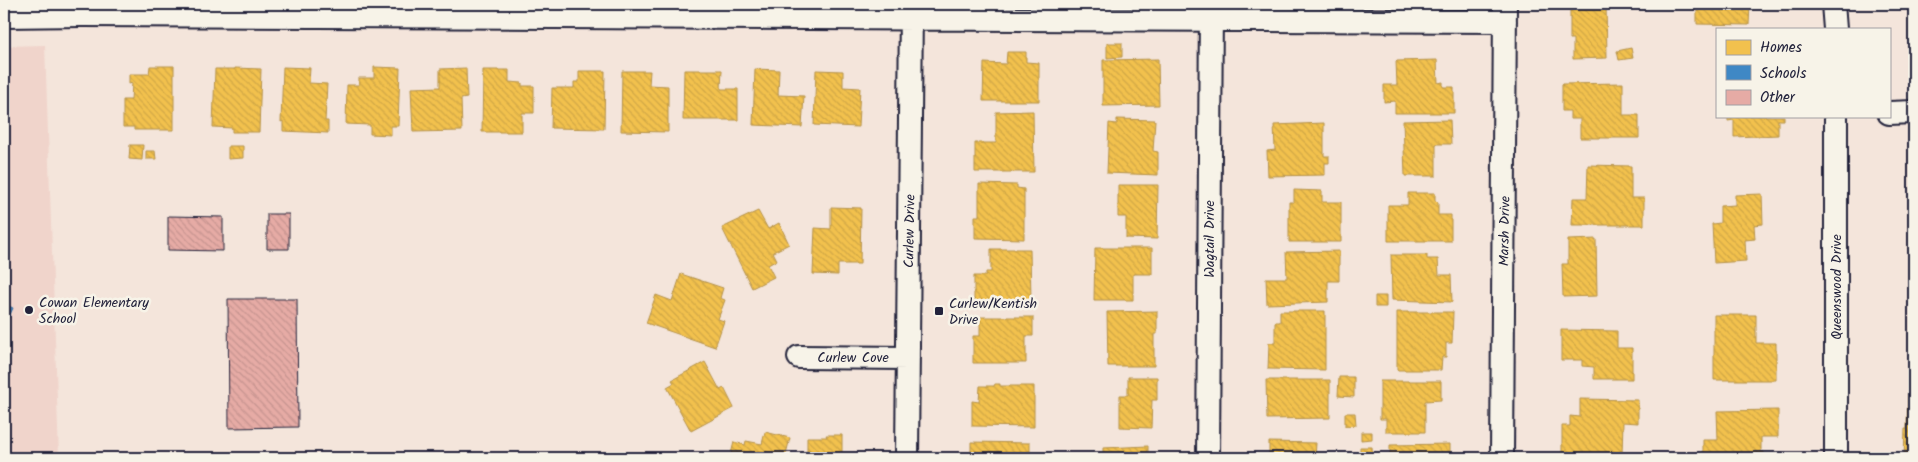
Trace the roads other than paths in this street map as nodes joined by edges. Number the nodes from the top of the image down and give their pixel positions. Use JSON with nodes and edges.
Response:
{"nodes":[{"id":1,"x":1832,"y":4,"type":"edge"},
{"id":2,"x":258,"y":10,"type":"edge"},
{"id":3,"x":580,"y":10,"type":"edge"},
{"id":4,"x":911,"y":11,"type":"edge"},
{"id":5,"x":1211,"y":12,"type":"edge"},
{"id":6,"x":1505,"y":12,"type":"edge"},
{"id":7,"x":4,"y":16,"type":"edge"},
{"id":8,"x":1835,"y":28,"type":"edge"},
{"id":9,"x":1890,"y":112,"type":"edge"},
{"id":10,"x":1914,"y":112,"type":"edge"},
{"id":11,"x":1836,"y":118,"type":"edge"},
{"id":12,"x":799,"y":357,"type":"dead end"},
{"id":13,"x":908,"y":358,"type":"junction"},
{"id":14,"x":907,"y":458,"type":"edge"},
{"id":15,"x":1208,"y":458,"type":"edge"},
{"id":16,"x":1502,"y":458,"type":"edge"},
{"id":17,"x":1836,"y":458,"type":"edge"}],
"edges":[{"from":1,"to":8,"type":"street"},
{"from":2,"to":3,"type":"street"},
{"from":2,"to":7,"type":"street"},
{"from":3,"to":4,"type":"street"},
{"from":4,"to":5,"type":"street"},
{"from":4,"to":13,"type":"street","name":"Curlew Drive"},
{"from":5,"to":6,"type":"street"},
{"from":5,"to":15,"type":"street","name":"Wagtail Drive"},
{"from":6,"to":16,"type":"street","name":"Marsh Drive"},
{"from":9,"to":10,"type":"street"},
{"from":11,"to":17,"type":"street","name":"Queenswood Drive"},
{"from":12,"to":13,"type":"street","name":"Curlew Cove"},
{"from":13,"to":14,"type":"street","name":"Curlew Drive"}]}
